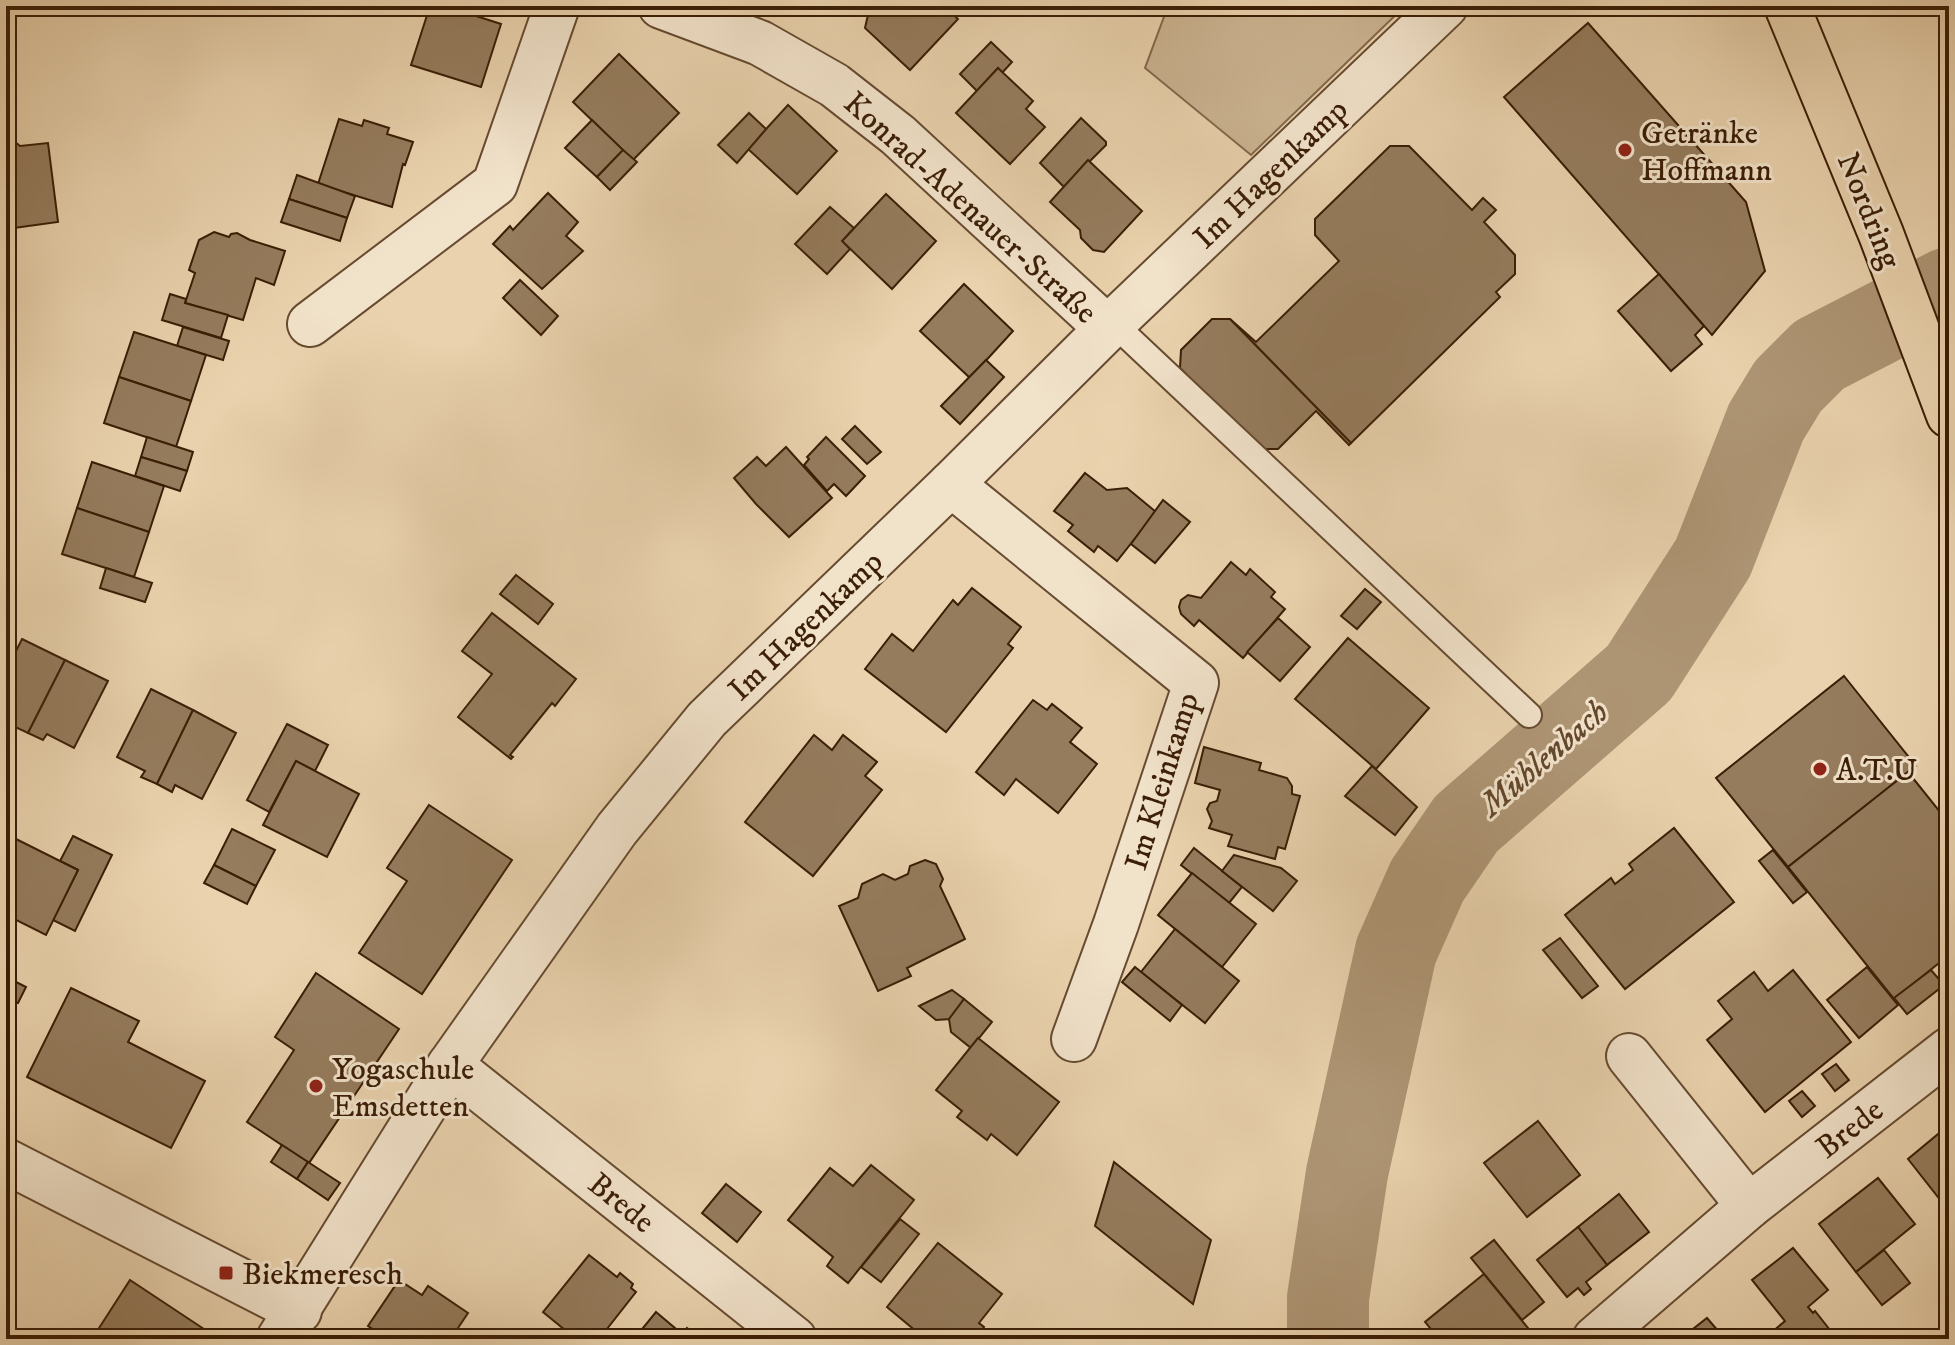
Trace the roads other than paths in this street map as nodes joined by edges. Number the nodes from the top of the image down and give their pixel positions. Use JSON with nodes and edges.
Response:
{"nodes":[{"id":1,"x":557,"y":6,"type":"edge"},
{"id":2,"x":661,"y":6,"type":"edge"},
{"id":3,"x":1445,"y":6,"type":"edge"},
{"id":4,"x":1787,"y":6,"type":"edge"},
{"id":5,"x":310,"y":324,"type":"dead end"},
{"id":6,"x":1110,"y":326,"type":"junction"},
{"id":7,"x":1949,"y":415,"type":"edge"},
{"id":8,"x":951,"y":484,"type":"junction"},
{"id":9,"x":1529,"y":715,"type":"dead end"},
{"id":10,"x":1074,"y":1039,"type":"dead end"},
{"id":11,"x":1949,"y":1050,"type":"edge"},
{"id":12,"x":1629,"y":1056,"type":"dead end"},
{"id":13,"x":450,"y":1065,"type":"junction"},
{"id":14,"x":6,"y":1161,"type":"edge"},
{"id":15,"x":1749,"y":1206,"type":"junction"},
{"id":16,"x":289,"y":1325,"type":"edge"},
{"id":17,"x":794,"y":1339,"type":"edge"},
{"id":18,"x":1595,"y":1339,"type":"edge"}],
"edges":[{"from":1,"to":5,"type":"street"},
{"from":2,"to":6,"type":"street","name":"Konrad-Adenauer-Straße"},
{"from":3,"to":6,"type":"street","name":"Im Hagenkamp"},
{"from":4,"to":7,"type":"main road","name":"Nordring"},
{"from":6,"to":8,"type":"street","name":"Im Hagenkamp"},
{"from":6,"to":9,"type":"lane"},
{"from":8,"to":10,"type":"street","name":"Im Kleinkamp"},
{"from":8,"to":13,"type":"street","name":"Im Hagenkamp"},
{"from":11,"to":15,"type":"street","name":"Brede"},
{"from":12,"to":15,"type":"street"},
{"from":13,"to":16,"type":"street","name":"Im Hagenkamp"},
{"from":13,"to":17,"type":"street","name":"Brede"},
{"from":14,"to":16,"type":"street"},
{"from":15,"to":18,"type":"street","name":"Brede"}]}
